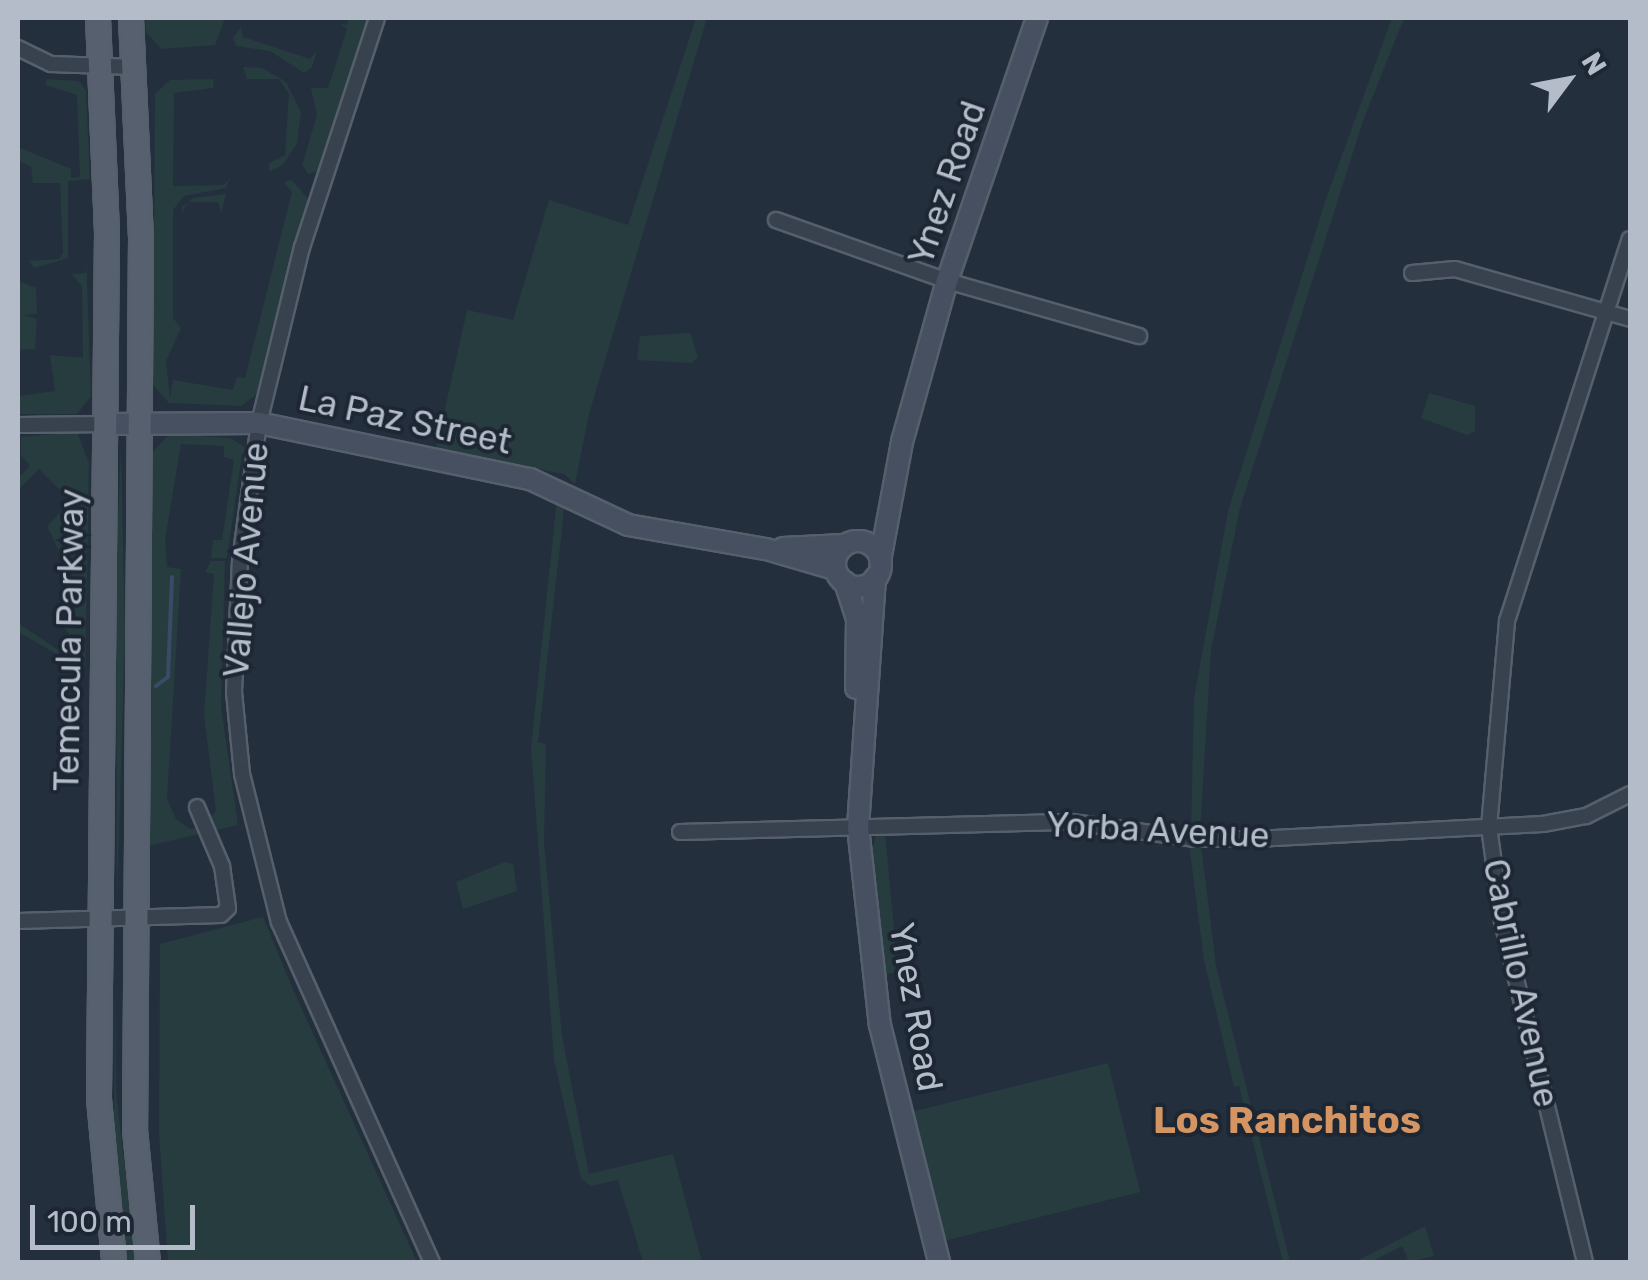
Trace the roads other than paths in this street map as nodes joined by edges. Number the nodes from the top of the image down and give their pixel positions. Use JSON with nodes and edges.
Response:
{"nodes":[{"id":1,"x":98,"y":18,"type":"edge"},
{"id":2,"x":131,"y":18,"type":"edge"},
{"id":3,"x":377,"y":18,"type":"edge"},
{"id":4,"x":1038,"y":18,"type":"edge"},
{"id":5,"x":18,"y":48,"type":"edge"},
{"id":6,"x":134,"y":66,"type":"junction"},
{"id":7,"x":100,"y":68,"type":"junction"},
{"id":8,"x":776,"y":220,"type":"dead end"},
{"id":9,"x":1630,"y":239,"type":"edge"},
{"id":10,"x":1412,"y":273,"type":"dead end"},
{"id":11,"x":946,"y":280,"type":"junction"},
{"id":12,"x":1604,"y":310,"type":"junction"},
{"id":13,"x":1630,"y":318,"type":"edge"},
{"id":14,"x":1140,"y":336,"type":"dead end"},
{"id":15,"x":259,"y":423,"type":"junction"},
{"id":16,"x":107,"y":424,"type":"junction"},
{"id":17,"x":141,"y":424,"type":"junction"},
{"id":18,"x":18,"y":425,"type":"edge"},
{"id":19,"x":893,"y":487,"type":"junction"},
{"id":20,"x":848,"y":543,"type":"junction"},
{"id":21,"x":766,"y":549,"type":"junction"},
{"id":22,"x":878,"y":570,"type":"junction"},
{"id":23,"x":840,"y":576,"type":"junction"},
{"id":24,"x":860,"y":758,"type":"junction"},
{"id":25,"x":1630,"y":794,"type":"edge"},
{"id":26,"x":197,"y":807,"type":"dead end"},
{"id":27,"x":1488,"y":827,"type":"junction"},
{"id":28,"x":858,"y":828,"type":"junction"},
{"id":29,"x":680,"y":832,"type":"dead end"},
{"id":30,"x":137,"y":916,"type":"junction"},
{"id":31,"x":102,"y":919,"type":"junction"},
{"id":32,"x":18,"y":921,"type":"edge"},
{"id":33,"x":114,"y":1262,"type":"edge"},
{"id":34,"x":148,"y":1262,"type":"edge"},
{"id":35,"x":432,"y":1262,"type":"edge"},
{"id":36,"x":939,"y":1262,"type":"edge"},
{"id":37,"x":1584,"y":1262,"type":"edge"}],
"edges":[{"from":1,"to":7,"type":"main road","name":"Temecula Parkway"},
{"from":2,"to":6,"type":"main road","name":"Temecula Parkway"},
{"from":3,"to":15,"type":"street","name":"Vallejo Avenue"},
{"from":4,"to":11,"type":"main road","name":"Ynez Road"},
{"from":5,"to":7,"type":"street"},
{"from":6,"to":7,"type":"street"},
{"from":6,"to":17,"type":"main road","name":"Temecula Parkway"},
{"from":7,"to":16,"type":"main road","name":"Temecula Parkway"},
{"from":8,"to":11,"type":"street"},
{"from":9,"to":12,"type":"street","name":"Cabrillo Avenue"},
{"from":10,"to":12,"type":"street"},
{"from":11,"to":14,"type":"street"},
{"from":11,"to":19,"type":"main road","name":"Ynez Road"},
{"from":12,"to":13,"type":"street"},
{"from":12,"to":27,"type":"street","name":"Cabrillo Avenue"},
{"from":15,"to":17,"type":"main road","name":"La Paz Street"},
{"from":15,"to":21,"type":"main road","name":"La Paz Street"},
{"from":15,"to":35,"type":"street","name":"Vallejo Avenue"},
{"from":16,"to":17,"type":"main road","name":"La Paz Street"},
{"from":16,"to":18,"type":"street","name":"La Paz Street"},
{"from":16,"to":31,"type":"main road","name":"Temecula Parkway"},
{"from":17,"to":30,"type":"main road","name":"Temecula Parkway"},
{"from":19,"to":20,"type":"main road","name":"Ynez Road"},
{"from":19,"to":22,"type":"main road","name":"Ynez Road"},
{"from":20,"to":21,"type":"main road","name":"La Paz Street"},
{"from":20,"to":22,"type":"main road"},
{"from":20,"to":23,"type":"main road"},
{"from":21,"to":23,"type":"main road","name":"La Paz Street"},
{"from":22,"to":23,"type":"main road"},
{"from":22,"to":24,"type":"main road","name":"Ynez Road"},
{"from":23,"to":24,"type":"main road","name":"Ynez Road"},
{"from":24,"to":28,"type":"main road","name":"Ynez Road"},
{"from":25,"to":27,"type":"street","name":"Yorba Avenue"},
{"from":26,"to":30,"type":"street"},
{"from":27,"to":28,"type":"street","name":"Yorba Avenue"},
{"from":27,"to":37,"type":"street","name":"Cabrillo Avenue"},
{"from":28,"to":29,"type":"street","name":"Yorba Avenue"},
{"from":28,"to":36,"type":"main road","name":"Ynez Road"},
{"from":30,"to":31,"type":"street"},
{"from":30,"to":34,"type":"main road","name":"Temecula Parkway"},
{"from":31,"to":32,"type":"street"},
{"from":31,"to":33,"type":"main road","name":"Temecula Parkway"}]}
